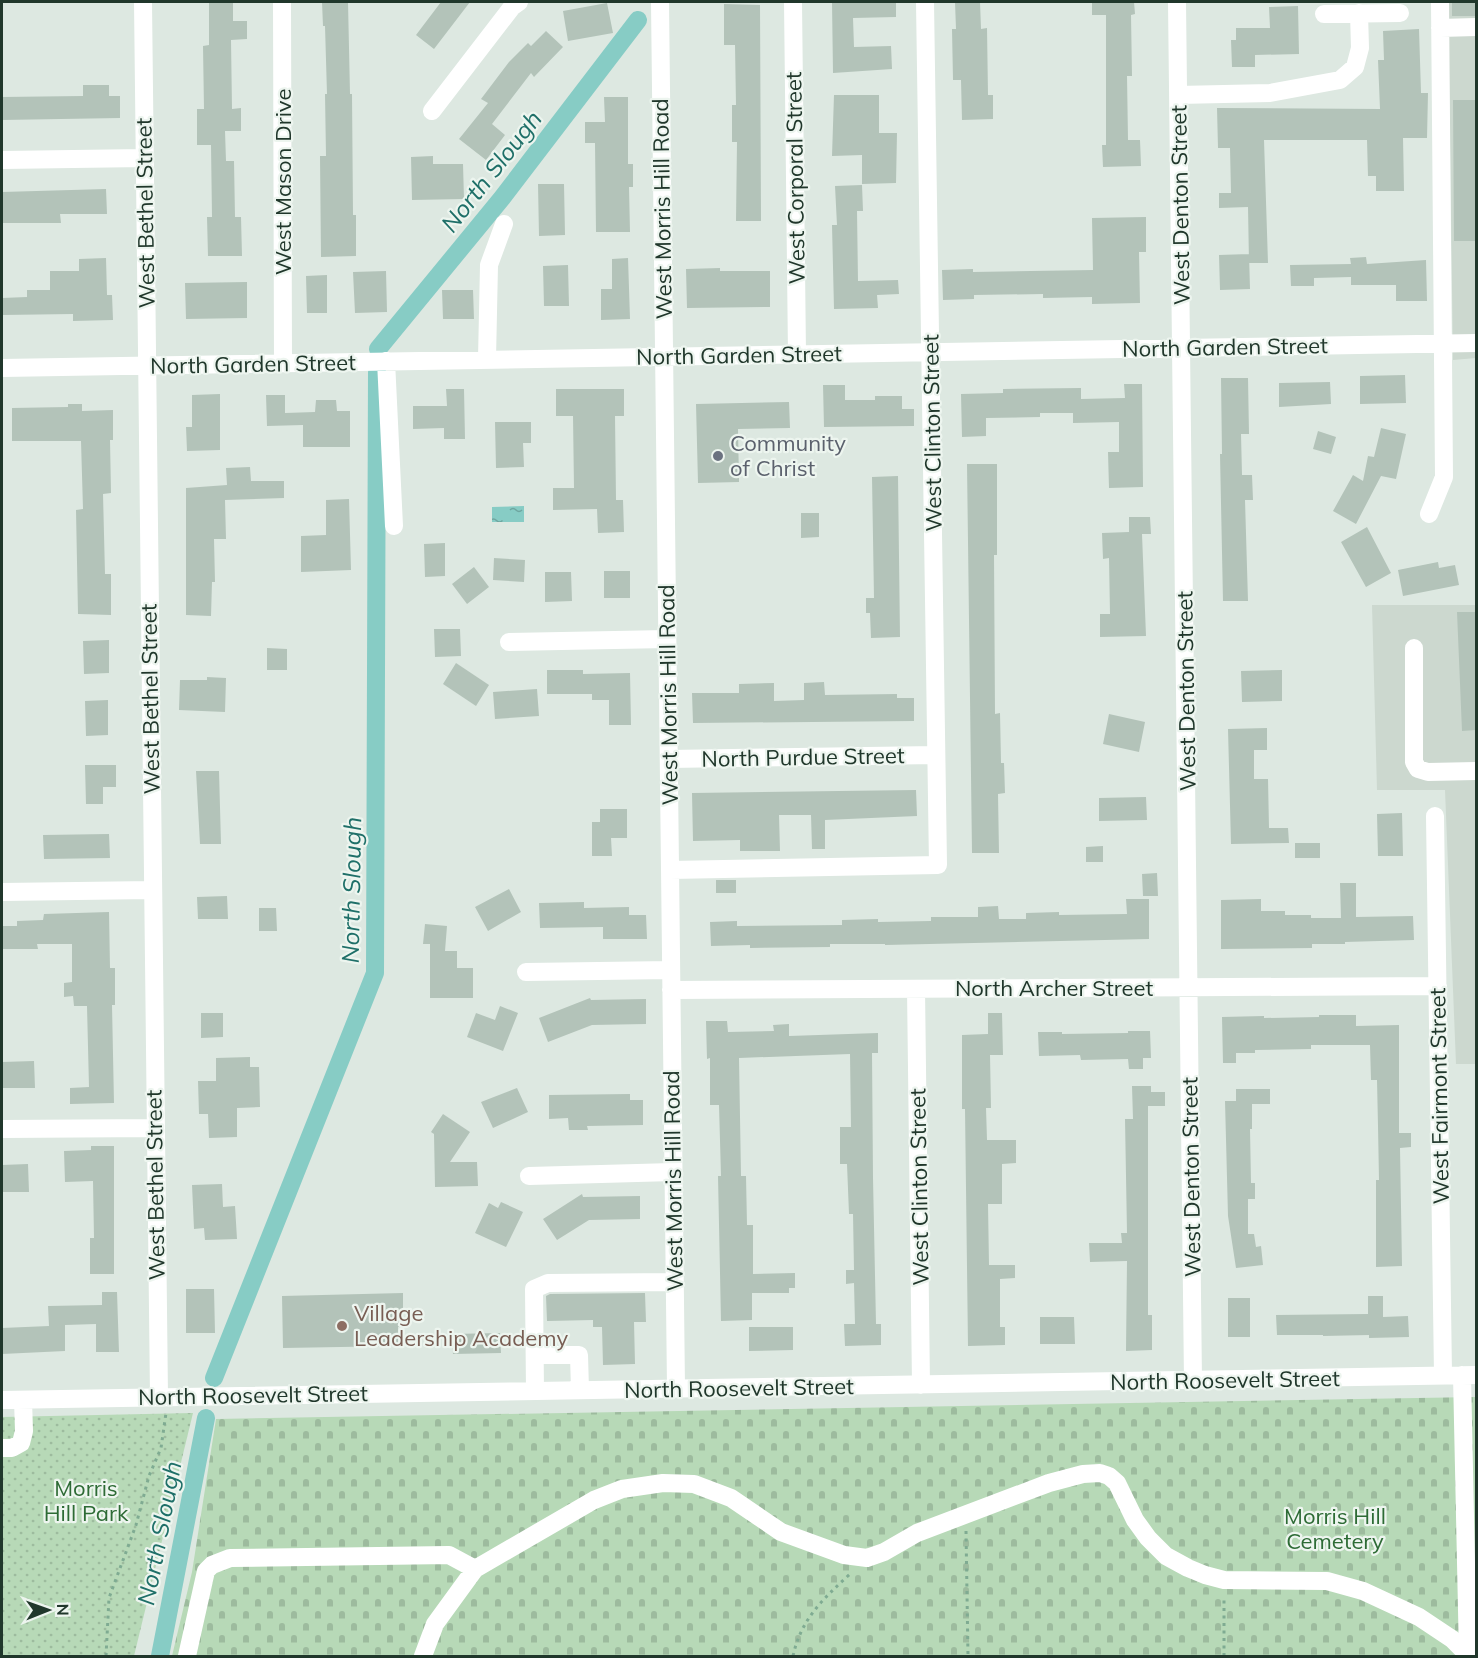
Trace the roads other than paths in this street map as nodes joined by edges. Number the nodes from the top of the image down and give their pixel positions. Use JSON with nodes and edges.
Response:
{"nodes":[{"id":1,"x":143,"y":2,"type":"edge"},
{"id":2,"x":282,"y":2,"type":"edge"},
{"id":3,"x":519,"y":2,"type":"edge"},
{"id":4,"x":660,"y":2,"type":"edge"},
{"id":5,"x":793,"y":2,"type":"edge"},
{"id":6,"x":925,"y":2,"type":"edge"},
{"id":7,"x":1178,"y":2,"type":"edge"},
{"id":8,"x":1440,"y":2,"type":"edge"},
{"id":9,"x":1400,"y":13,"type":"dead end"},
{"id":10,"x":1324,"y":14,"type":"dead end"},
{"id":11,"x":1359,"y":14,"type":"junction"},
{"id":12,"x":1476,"y":27,"type":"edge"},
{"id":13,"x":1440,"y":28,"type":"junction"},
{"id":14,"x":1179,"y":95,"type":"junction"},
{"id":15,"x":432,"y":111,"type":"dead end"},
{"id":16,"x":144,"y":158,"type":"junction"},
{"id":17,"x":2,"y":160,"type":"edge"},
{"id":18,"x":504,"y":224,"type":"dead end"},
{"id":19,"x":1476,"y":343,"type":"edge"},
{"id":20,"x":1443,"y":344,"type":"junction"},
{"id":21,"x":1181,"y":348,"type":"junction"},
{"id":22,"x":931,"y":352,"type":"junction"},
{"id":23,"x":797,"y":355,"type":"junction"},
{"id":24,"x":664,"y":357,"type":"junction"},
{"id":25,"x":487,"y":359,"type":"junction"},
{"id":26,"x":386,"y":361,"type":"junction"},
{"id":27,"x":283,"y":363,"type":"junction"},
{"id":28,"x":146,"y":366,"type":"junction"},
{"id":29,"x":2,"y":368,"type":"edge"},
{"id":30,"x":1429,"y":514,"type":"dead end"},
{"id":31,"x":394,"y":526,"type":"dead end"},
{"id":32,"x":667,"y":639,"type":"junction"},
{"id":33,"x":509,"y":642,"type":"dead end"},
{"id":34,"x":1414,"y":648,"type":"dead end"},
{"id":35,"x":936,"y":755,"type":"junction"},
{"id":36,"x":669,"y":759,"type":"junction"},
{"id":37,"x":1476,"y":771,"type":"edge"},
{"id":38,"x":1435,"y":816,"type":"dead end"},
{"id":39,"x":670,"y":870,"type":"junction"},
{"id":40,"x":152,"y":890,"type":"junction"},
{"id":41,"x":2,"y":892,"type":"edge"},
{"id":42,"x":671,"y":970,"type":"junction"},
{"id":43,"x":526,"y":972,"type":"dead end"},
{"id":44,"x":1438,"y":986,"type":"junction"},
{"id":45,"x":1189,"y":987,"type":"junction"},
{"id":46,"x":916,"y":989,"type":"junction"},
{"id":47,"x":671,"y":990,"type":"junction"},
{"id":48,"x":155,"y":1128,"type":"junction"},
{"id":49,"x":2,"y":1129,"type":"edge"},
{"id":50,"x":673,"y":1172,"type":"junction"},
{"id":51,"x":529,"y":1176,"type":"dead end"},
{"id":52,"x":675,"y":1282,"type":"junction"},
{"id":53,"x":535,"y":1355,"type":"junction"},
{"id":54,"x":1443,"y":1375,"type":"junction"},
{"id":55,"x":1469,"y":1375,"type":"edge"},
{"id":56,"x":1194,"y":1381,"type":"junction"},
{"id":57,"x":921,"y":1385,"type":"junction"},
{"id":58,"x":676,"y":1388,"type":"junction"},
{"id":59,"x":535,"y":1390,"type":"junction"},
{"id":60,"x":580,"y":1390,"type":"junction"},
{"id":61,"x":2,"y":1400,"type":"edge"},
{"id":62,"x":23,"y":1400,"type":"junction"},
{"id":63,"x":163,"y":1404,"type":"junction"},
{"id":64,"x":2,"y":1448,"type":"edge"},
{"id":65,"x":475,"y":1569,"type":"junction"},
{"id":66,"x":1471,"y":1655,"type":"edge"},
{"id":67,"x":187,"y":1656,"type":"edge"},
{"id":68,"x":423,"y":1656,"type":"edge"}],
"edges":[{"from":1,"to":16,"type":"street","name":"West Bethel Street"},
{"from":2,"to":27,"type":"street","name":"West Mason Drive"},
{"from":3,"to":15,"type":"street"},
{"from":4,"to":24,"type":"street","name":"West Morris Hill Road"},
{"from":5,"to":23,"type":"street","name":"West Corporal Street"},
{"from":6,"to":22,"type":"street","name":"West Clinton Street"},
{"from":7,"to":14,"type":"street","name":"West Denton Street"},
{"from":8,"to":13,"type":"street"},
{"from":9,"to":11,"type":"street"},
{"from":10,"to":11,"type":"street"},
{"from":11,"to":14,"type":"street"},
{"from":12,"to":13,"type":"street"},
{"from":13,"to":20,"type":"street"},
{"from":14,"to":21,"type":"street","name":"West Denton Street"},
{"from":16,"to":17,"type":"street"},
{"from":16,"to":28,"type":"street","name":"West Bethel Street"},
{"from":18,"to":25,"type":"street"},
{"from":19,"to":20,"type":"street","name":"North Garden Street"},
{"from":20,"to":21,"type":"street","name":"North Garden Street"},
{"from":20,"to":30,"type":"street"},
{"from":21,"to":22,"type":"street","name":"North Garden Street"},
{"from":21,"to":45,"type":"street","name":"West Denton Street"},
{"from":22,"to":23,"type":"street","name":"North Garden Street"},
{"from":22,"to":35,"type":"street","name":"West Clinton Street"},
{"from":23,"to":24,"type":"street","name":"North Garden Street"},
{"from":24,"to":25,"type":"street","name":"North Garden Street"},
{"from":24,"to":32,"type":"street","name":"West Morris Hill Road"},
{"from":25,"to":26,"type":"street","name":"North Garden Street"},
{"from":26,"to":27,"type":"street","name":"North Garden Street"},
{"from":26,"to":31,"type":"street"},
{"from":27,"to":28,"type":"street","name":"North Garden Street"},
{"from":28,"to":29,"type":"street","name":"North Garden Street"},
{"from":28,"to":40,"type":"street","name":"West Bethel Street"},
{"from":32,"to":33,"type":"street"},
{"from":32,"to":36,"type":"street","name":"West Morris Hill Road"},
{"from":34,"to":37,"type":"street"},
{"from":35,"to":36,"type":"street","name":"North Purdue Street"},
{"from":35,"to":39,"type":"street","name":"West Clinton Street"},
{"from":36,"to":39,"type":"street","name":"West Morris Hill Road"},
{"from":38,"to":44,"type":"street","name":"West Fairmont Street"},
{"from":39,"to":42,"type":"street","name":"West Morris Hill Road"},
{"from":40,"to":41,"type":"street"},
{"from":40,"to":48,"type":"street","name":"West Bethel Street"},
{"from":42,"to":43,"type":"street"},
{"from":42,"to":47,"type":"street","name":"West Morris Hill Road"},
{"from":44,"to":45,"type":"street","name":"North Archer Street"},
{"from":44,"to":54,"type":"street","name":"West Fairmont Street"},
{"from":45,"to":46,"type":"street","name":"North Archer Street"},
{"from":45,"to":56,"type":"street","name":"West Denton Street"},
{"from":46,"to":47,"type":"street","name":"North Archer Street"},
{"from":46,"to":57,"type":"street","name":"West Clinton Street"},
{"from":47,"to":50,"type":"street","name":"West Morris Hill Road"},
{"from":48,"to":49,"type":"street"},
{"from":48,"to":63,"type":"street","name":"West Bethel Street"},
{"from":50,"to":51,"type":"street"},
{"from":50,"to":52,"type":"street","name":"West Morris Hill Road"},
{"from":52,"to":53,"type":"street"},
{"from":52,"to":58,"type":"street","name":"West Morris Hill Road"},
{"from":53,"to":59,"type":"street"},
{"from":53,"to":60,"type":"street"},
{"from":54,"to":55,"type":"street","name":"North Roosevelt Street"},
{"from":54,"to":56,"type":"street","name":"North Roosevelt Street"},
{"from":55,"to":66,"type":"street"},
{"from":56,"to":57,"type":"street","name":"North Roosevelt Street"},
{"from":57,"to":58,"type":"street","name":"North Roosevelt Street"},
{"from":58,"to":60,"type":"street","name":"North Roosevelt Street"},
{"from":59,"to":60,"type":"street","name":"North Roosevelt Street"},
{"from":59,"to":63,"type":"street","name":"North Roosevelt Street"},
{"from":61,"to":62,"type":"street","name":"North Roosevelt Street"},
{"from":62,"to":63,"type":"street","name":"North Roosevelt Street"},
{"from":62,"to":64,"type":"street"},
{"from":65,"to":66,"type":"street"},
{"from":65,"to":67,"type":"street"},
{"from":65,"to":68,"type":"street"}]}
